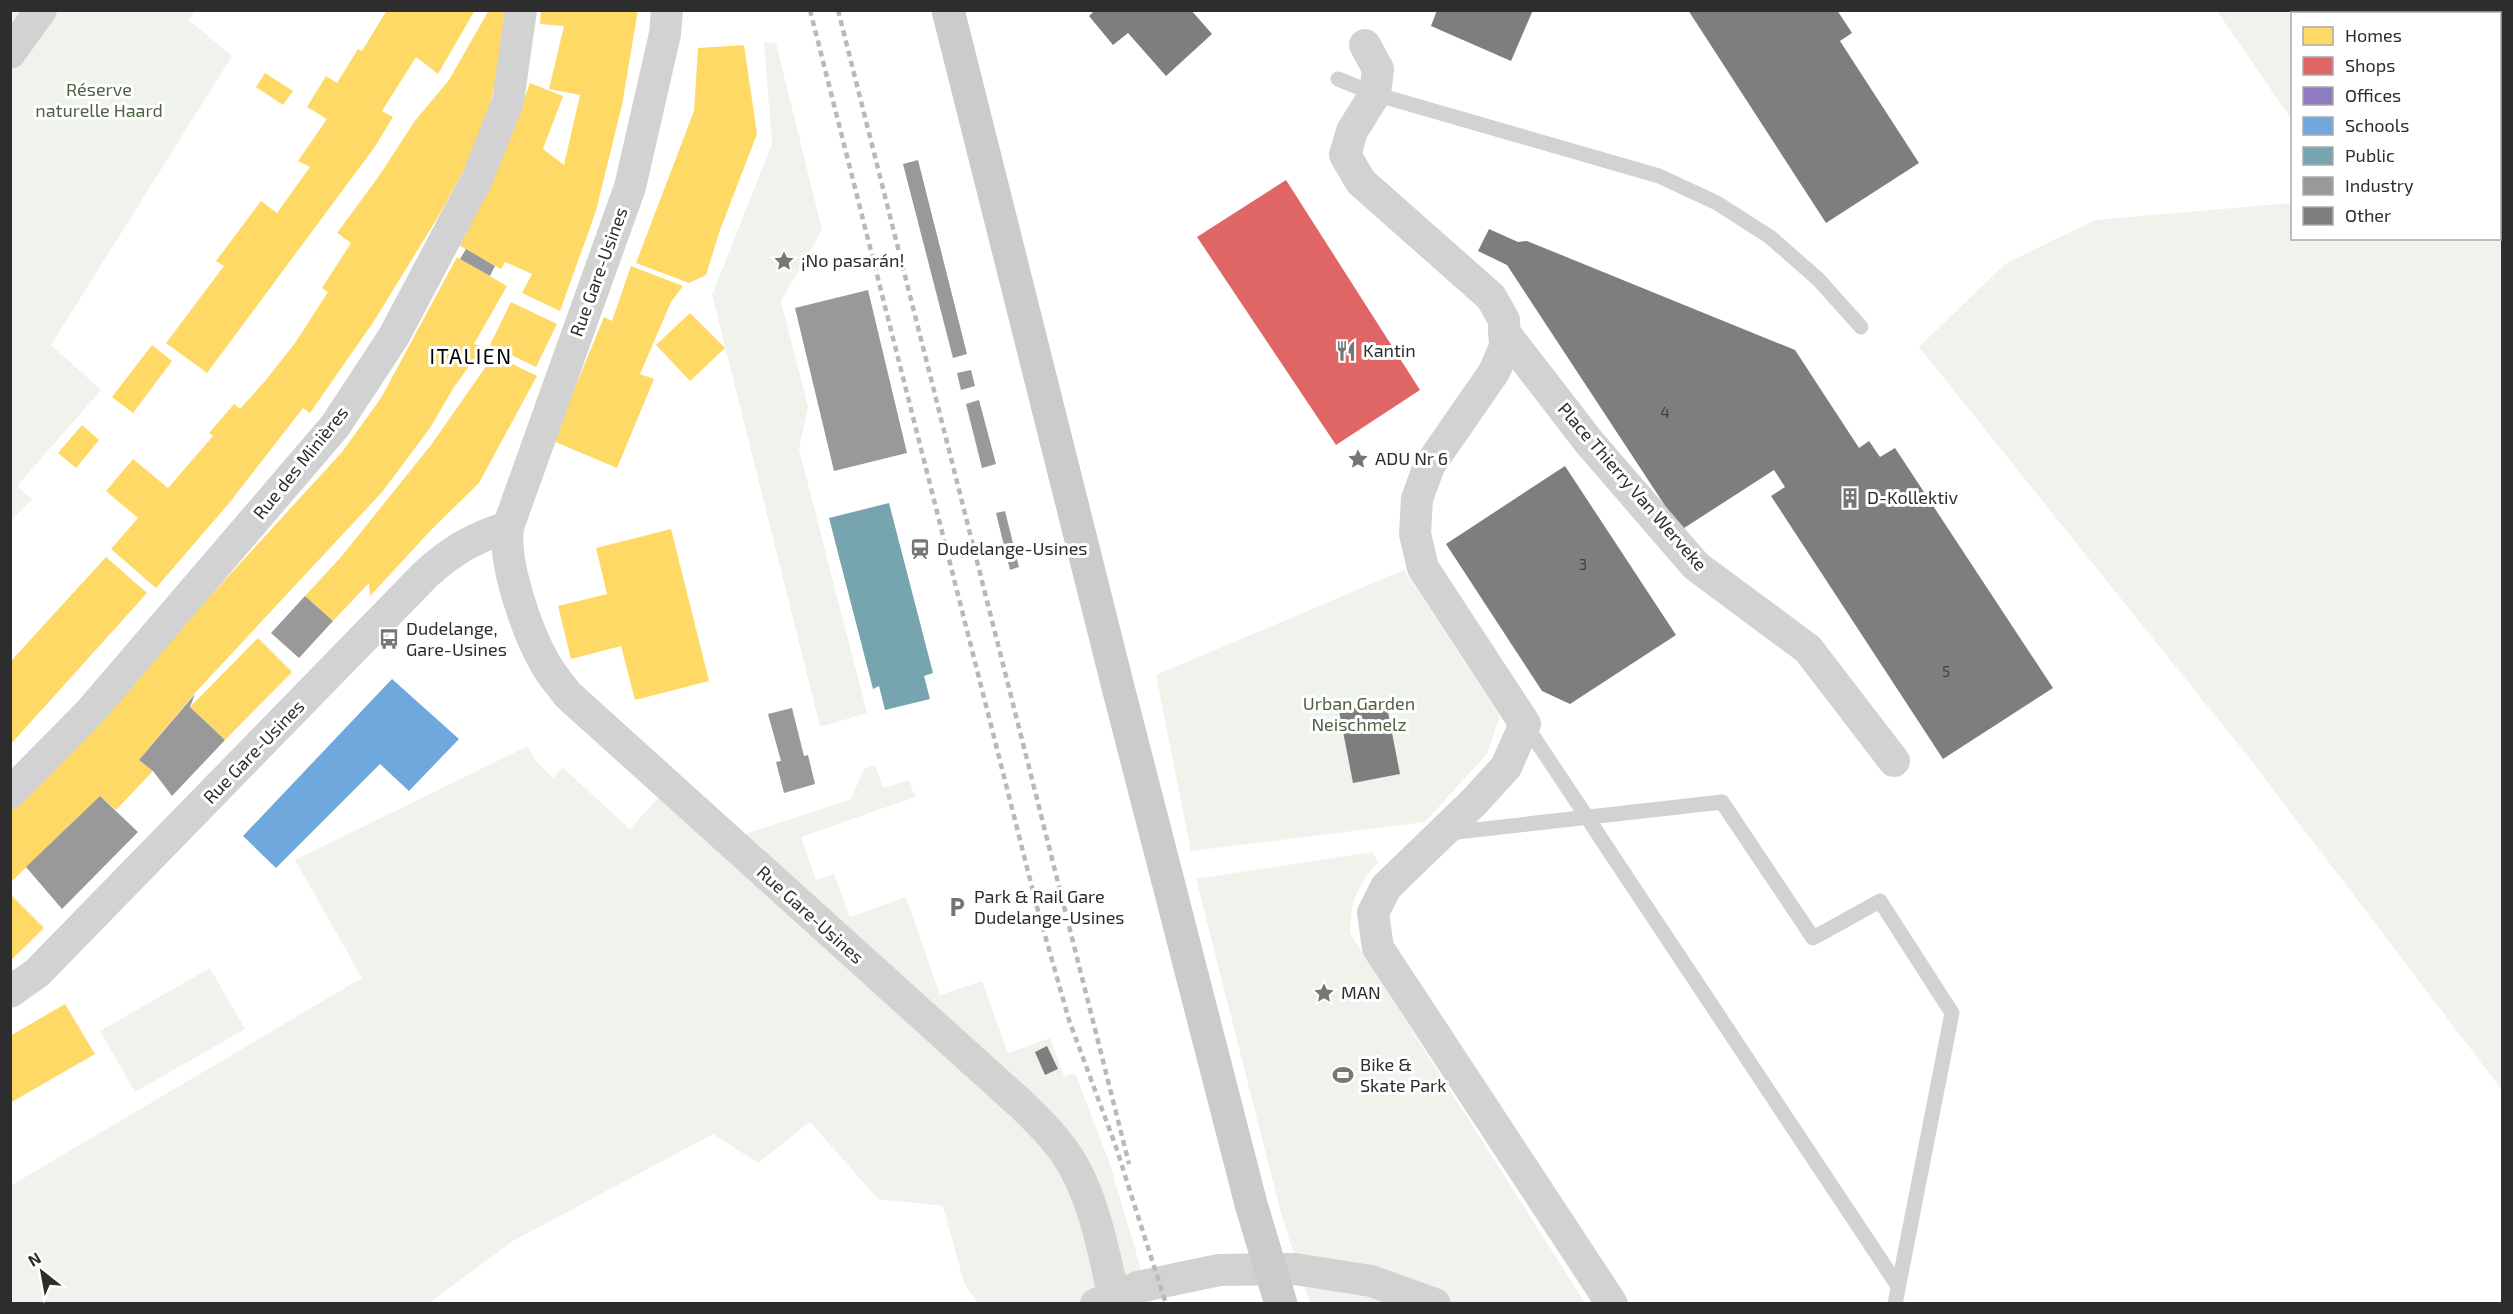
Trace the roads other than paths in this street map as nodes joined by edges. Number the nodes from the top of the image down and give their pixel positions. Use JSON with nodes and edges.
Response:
{"nodes":[{"id":1,"x":41,"y":10,"type":"edge"},
{"id":2,"x":521,"y":10,"type":"edge"},
{"id":3,"x":667,"y":10,"type":"edge"},
{"id":4,"x":948,"y":10,"type":"edge"},
{"id":5,"x":1365,"y":45,"type":"dead end"},
{"id":6,"x":10,"y":53,"type":"edge"},
{"id":7,"x":1338,"y":79,"type":"dead end"},
{"id":8,"x":1375,"y":94,"type":"junction"},
{"id":9,"x":1861,"y":327,"type":"dead end"},
{"id":10,"x":1504,"y":332,"type":"junction"},
{"id":11,"x":508,"y":527,"type":"junction"},
{"id":12,"x":1525,"y":724,"type":"junction"},
{"id":13,"x":1894,"y":761,"type":"dead end"},
{"id":14,"x":10,"y":793,"type":"edge"},
{"id":15,"x":1587,"y":815,"type":"junction"},
{"id":16,"x":1439,"y":834,"type":"junction"},
{"id":17,"x":10,"y":992,"type":"edge"},
{"id":18,"x":1898,"y":1286,"type":"junction"},
{"id":19,"x":1096,"y":1304,"type":"edge"},
{"id":20,"x":1115,"y":1304,"type":"edge"},
{"id":21,"x":1281,"y":1304,"type":"edge"},
{"id":22,"x":1435,"y":1304,"type":"edge"},
{"id":23,"x":1612,"y":1304,"type":"edge"},
{"id":24,"x":1895,"y":1304,"type":"edge"}],
"edges":[{"from":1,"to":6,"type":"street"},
{"from":2,"to":14,"type":"street","name":"Rue des Minières"},
{"from":3,"to":11,"type":"street","name":"Rue Gare-Usines"},
{"from":4,"to":21,"type":"main road"},
{"from":5,"to":8,"type":"street"},
{"from":7,"to":8,"type":"lane"},
{"from":8,"to":9,"type":"lane"},
{"from":8,"to":10,"type":"street"},
{"from":10,"to":12,"type":"street"},
{"from":10,"to":13,"type":"street","name":"Place Thierry Van Werveke"},
{"from":11,"to":17,"type":"street","name":"Rue Gare-Usines"},
{"from":11,"to":20,"type":"street","name":"Rue Gare-Usines"},
{"from":12,"to":15,"type":"lane"},
{"from":12,"to":16,"type":"street"},
{"from":15,"to":16,"type":"lane"},
{"from":15,"to":18,"type":"lane"},
{"from":15,"to":18,"type":"lane"},
{"from":16,"to":23,"type":"street"},
{"from":18,"to":24,"type":"lane"},
{"from":19,"to":22,"type":"street"}]}
